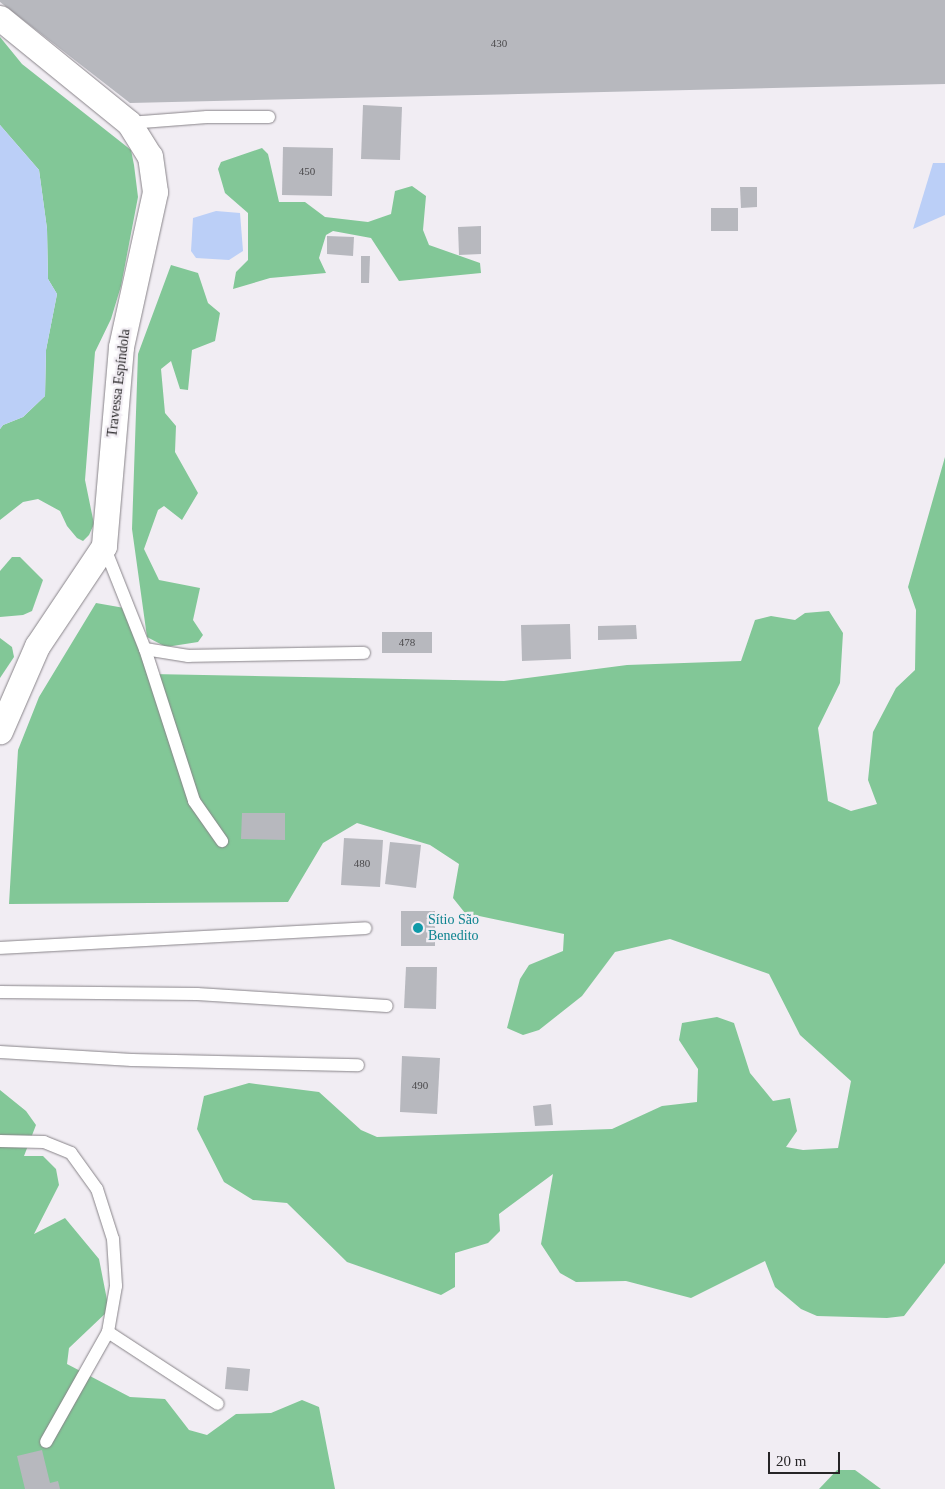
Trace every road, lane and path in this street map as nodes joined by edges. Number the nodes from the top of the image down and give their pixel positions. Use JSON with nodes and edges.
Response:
{"nodes":[{"id":1,"x":0,"y":18,"type":"edge"},
{"id":2,"x":268,"y":117,"type":"dead end"},
{"id":3,"x":130,"y":123,"type":"junction"},
{"id":4,"x":104,"y":546,"type":"junction"},
{"id":5,"x":145,"y":649,"type":"junction"},
{"id":6,"x":364,"y":653,"type":"dead end"},
{"id":7,"x":0,"y":731,"type":"edge"},
{"id":8,"x":222,"y":841,"type":"dead end"},
{"id":9,"x":365,"y":928,"type":"dead end"},
{"id":10,"x":0,"y":948,"type":"edge"},
{"id":11,"x":0,"y":992,"type":"edge"},
{"id":12,"x":387,"y":1006,"type":"dead end"},
{"id":13,"x":0,"y":1052,"type":"edge"},
{"id":14,"x":358,"y":1065,"type":"dead end"},
{"id":15,"x":0,"y":1141,"type":"edge"},
{"id":16,"x":108,"y":1332,"type":"junction"},
{"id":17,"x":218,"y":1404,"type":"dead end"},
{"id":18,"x":46,"y":1442,"type":"dead end"}],
"edges":[{"from":1,"to":3,"type":"street","name":"Travessa Espíndola"},
{"from":2,"to":3,"type":"lane"},
{"from":3,"to":4,"type":"street","name":"Travessa Espíndola"},
{"from":4,"to":5,"type":"lane"},
{"from":4,"to":7,"type":"street","name":"Travessa Espíndola"},
{"from":5,"to":6,"type":"lane"},
{"from":5,"to":8,"type":"lane"},
{"from":9,"to":10,"type":"lane"},
{"from":11,"to":12,"type":"lane"},
{"from":13,"to":14,"type":"lane"},
{"from":15,"to":16,"type":"lane"},
{"from":16,"to":17,"type":"lane"},
{"from":16,"to":18,"type":"lane"}]}
